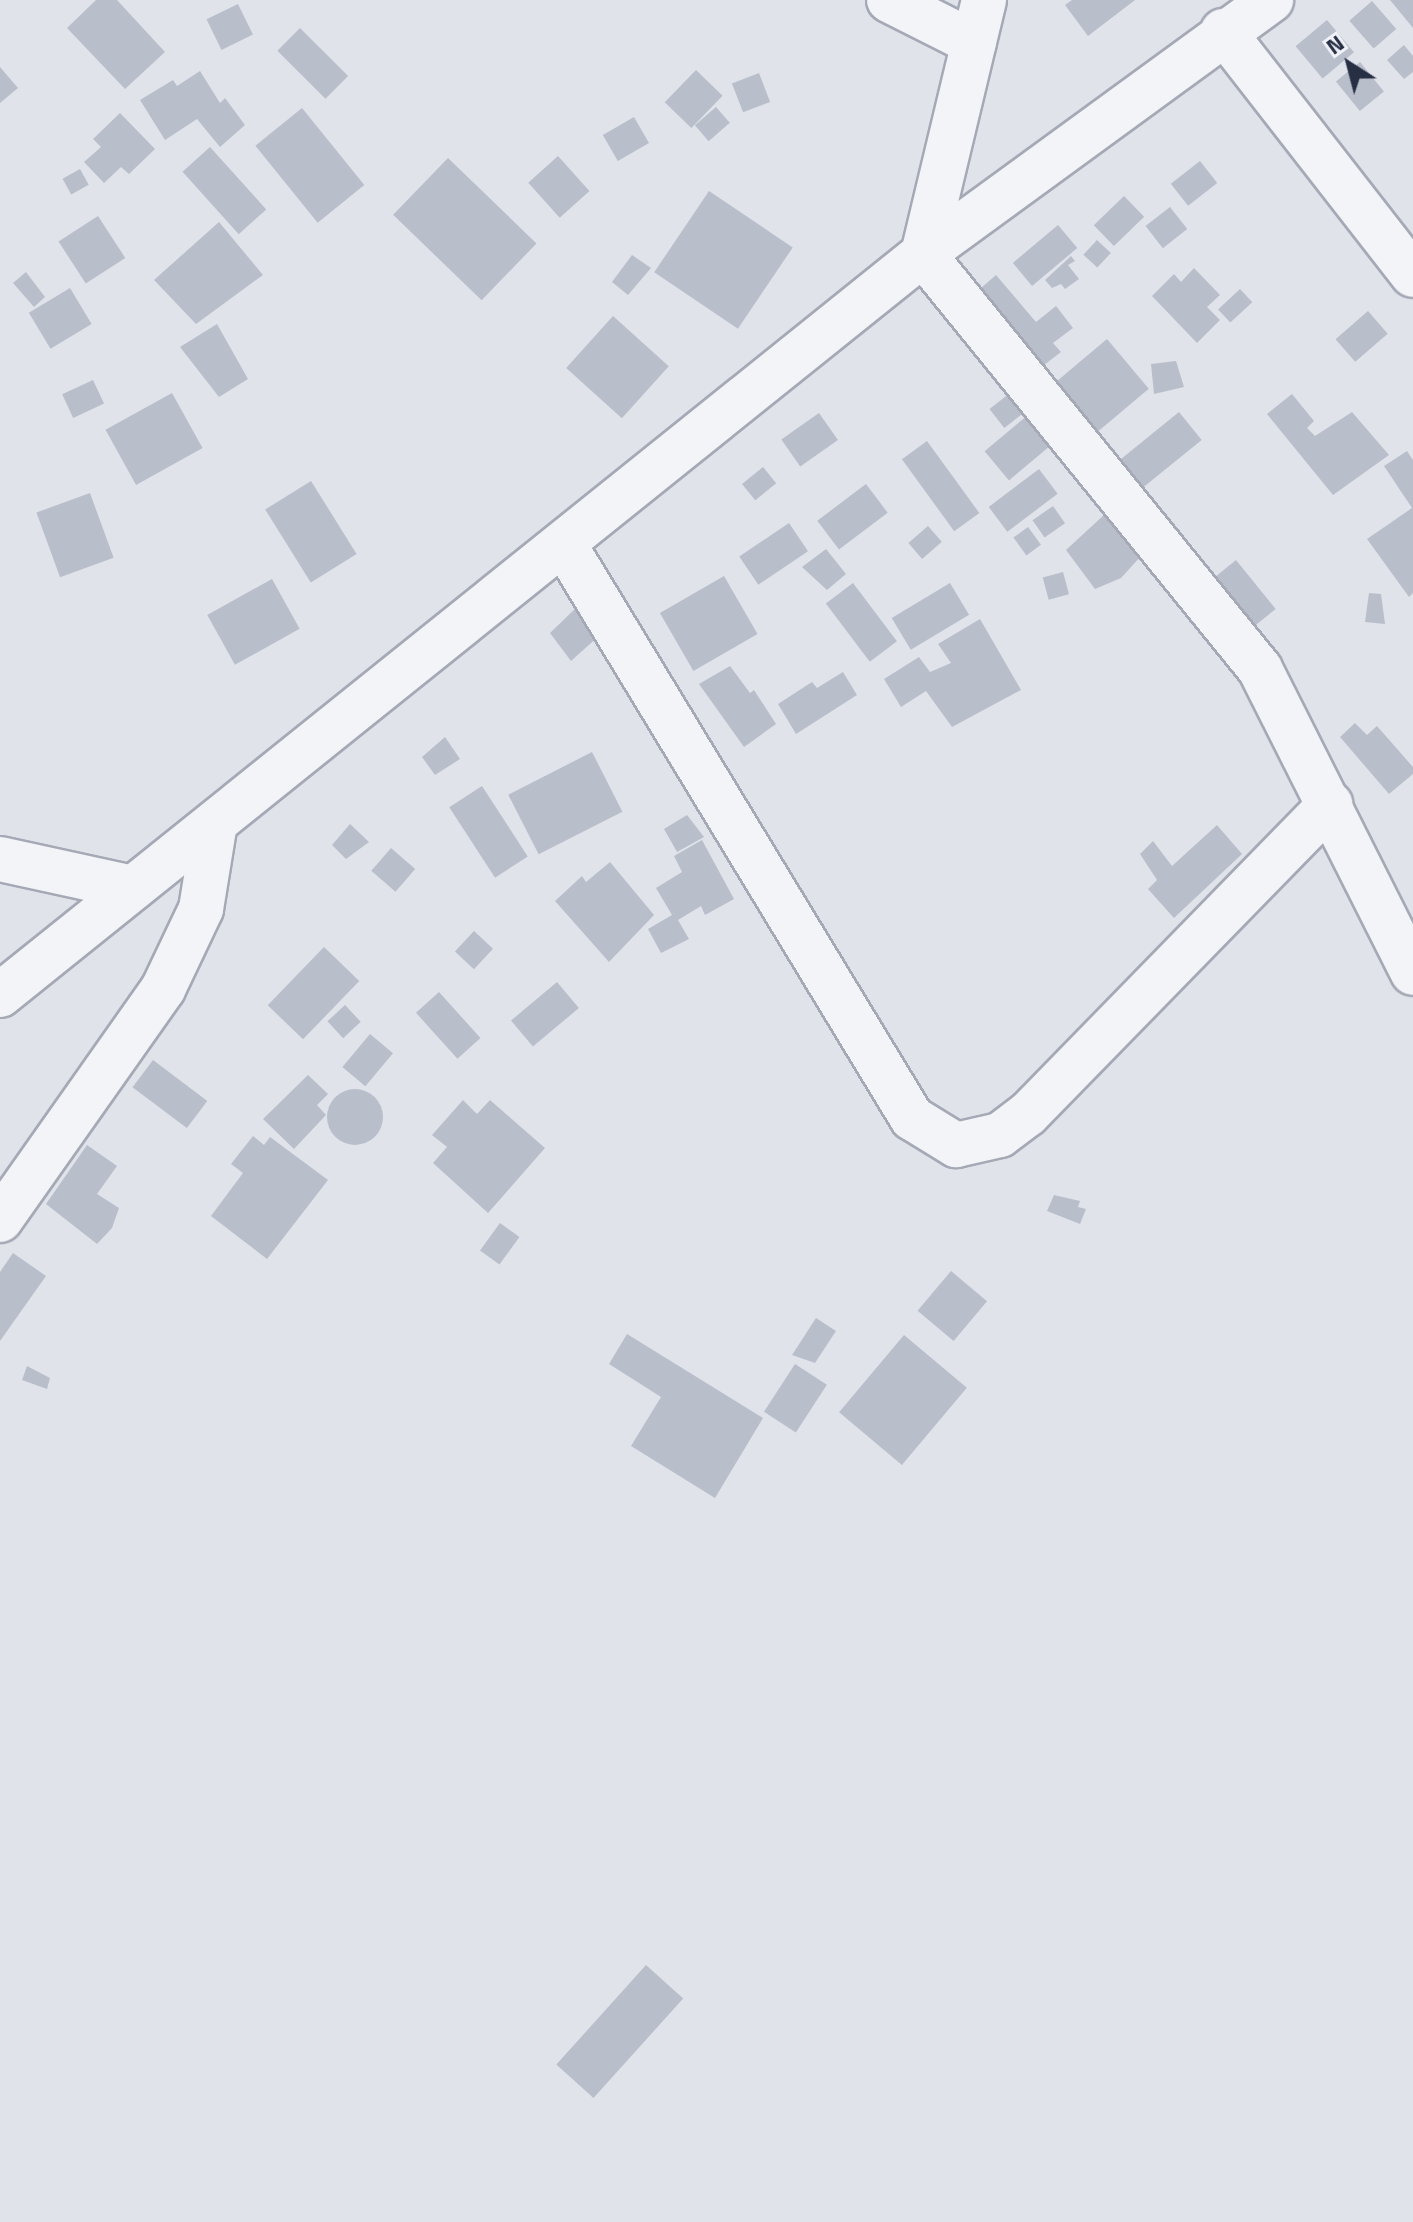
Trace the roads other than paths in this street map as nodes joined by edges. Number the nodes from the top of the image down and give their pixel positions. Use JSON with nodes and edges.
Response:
{"nodes":[{"id":1,"x":889,"y":0,"type":"edge"},
{"id":2,"x":984,"y":0,"type":"edge"},
{"id":3,"x":1271,"y":0,"type":"edge"},
{"id":4,"x":1223,"y":31,"type":"junction"},
{"id":5,"x":974,"y":43,"type":"junction"},
{"id":6,"x":923,"y":254,"type":"junction"},
{"id":7,"x":1413,"y":275,"type":"edge"},
{"id":8,"x":565,"y":546,"type":"junction"},
{"id":9,"x":1330,"y":804,"type":"junction"},
{"id":10,"x":215,"y":823,"type":"junction"},
{"id":11,"x":0,"y":859,"type":"edge"},
{"id":12,"x":133,"y":888,"type":"junction"},
{"id":13,"x":1413,"y":973,"type":"edge"},
{"id":14,"x":0,"y":995,"type":"edge"},
{"id":15,"x":0,"y":1220,"type":"edge"}],
"edges":[{"from":1,"to":5,"type":"street"},
{"from":2,"to":5,"type":"street"},
{"from":3,"to":4,"type":"street"},
{"from":4,"to":6,"type":"street"},
{"from":4,"to":7,"type":"street"},
{"from":5,"to":6,"type":"street"},
{"from":6,"to":8,"type":"street"},
{"from":6,"to":9,"type":"street"},
{"from":8,"to":9,"type":"street"},
{"from":8,"to":10,"type":"street"},
{"from":9,"to":13,"type":"street"},
{"from":10,"to":12,"type":"street"},
{"from":10,"to":15,"type":"street"},
{"from":11,"to":12,"type":"street"},
{"from":12,"to":14,"type":"street"}]}
